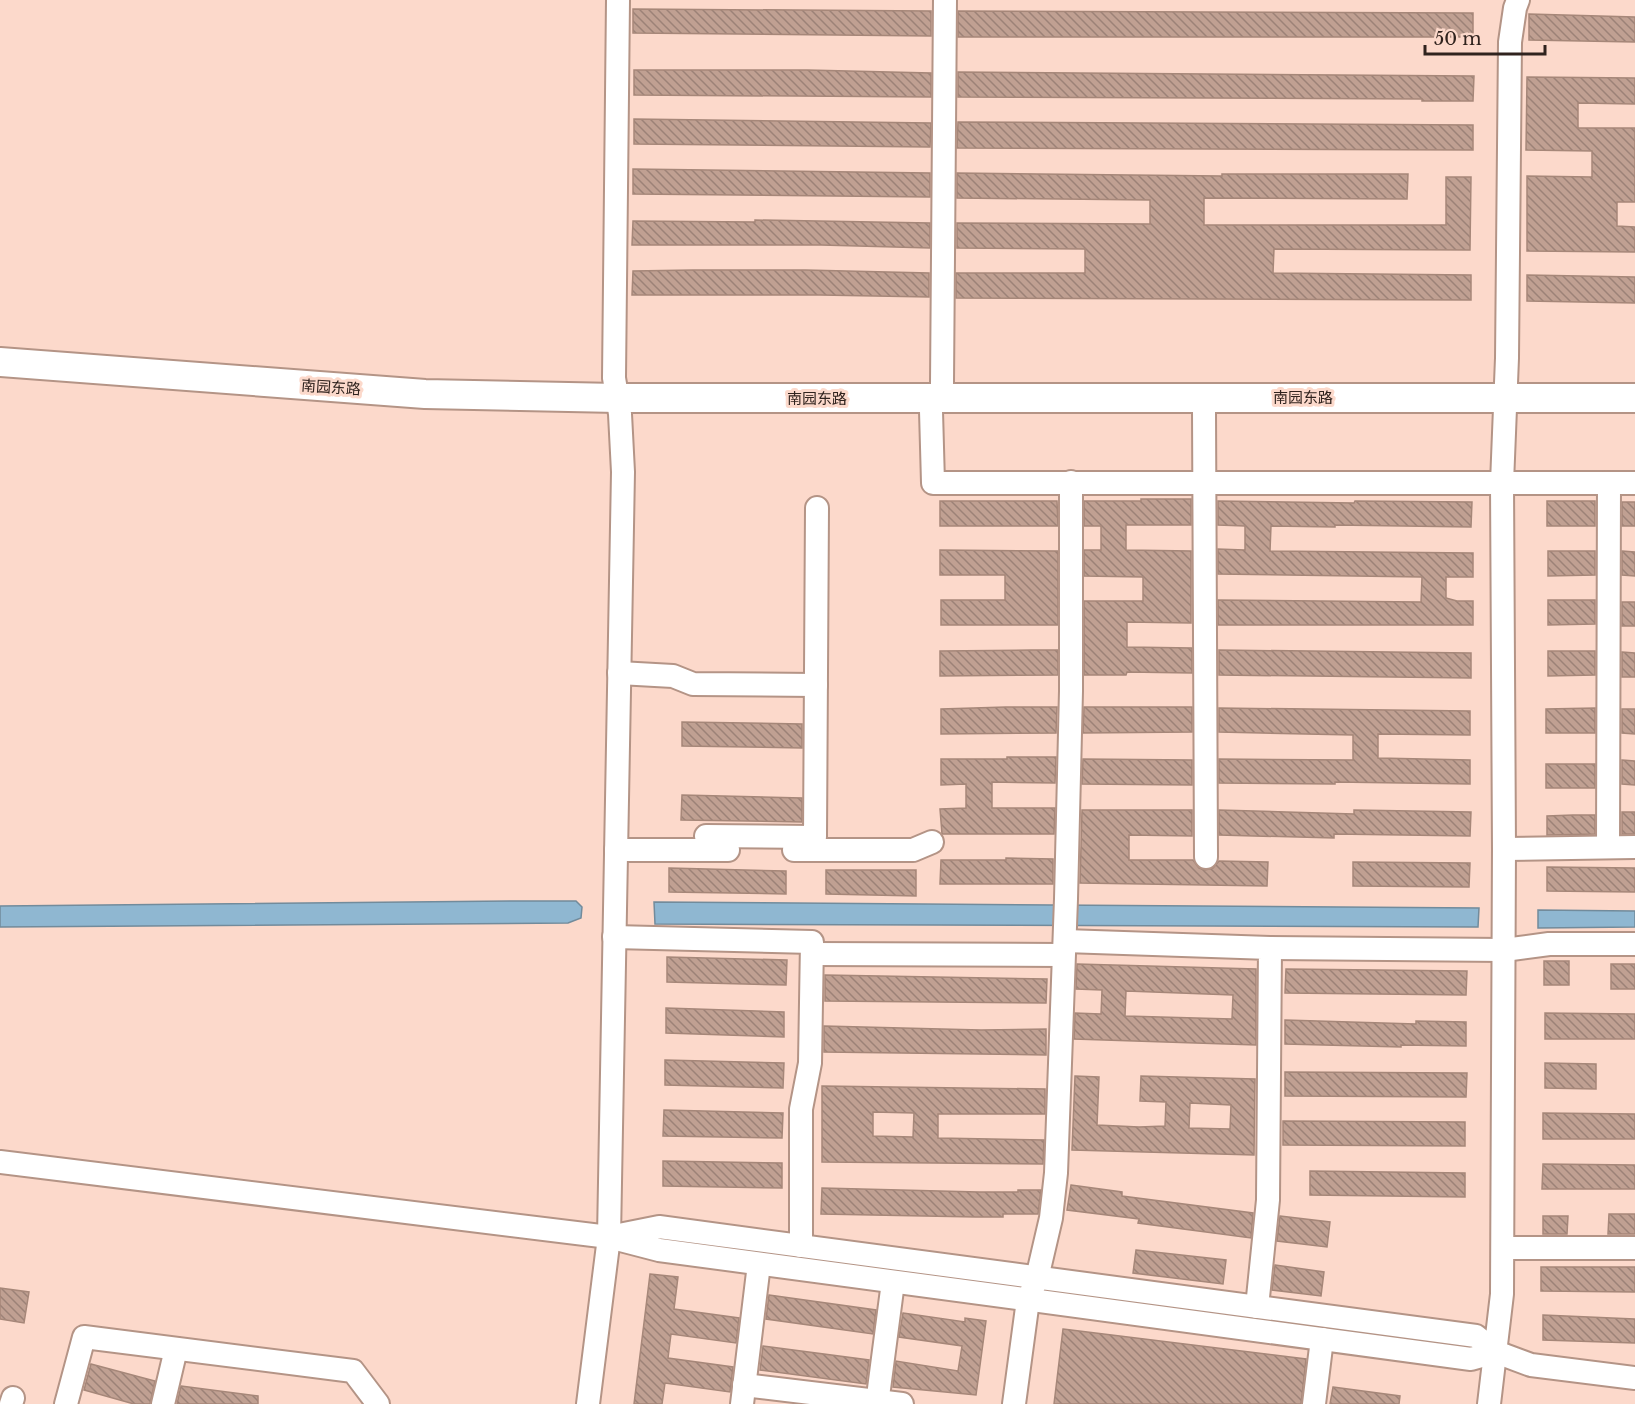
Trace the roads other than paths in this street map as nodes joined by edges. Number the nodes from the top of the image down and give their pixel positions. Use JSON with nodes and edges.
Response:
{"nodes":[{"id":1,"x":618,"y":0,"type":"edge"},
{"id":2,"x":945,"y":0,"type":"edge"},
{"id":3,"x":1518,"y":0,"type":"edge"},
{"id":4,"x":0,"y":362,"type":"edge"},
{"id":5,"x":0,"y":381,"type":"edge"},
{"id":6,"x":942,"y":384,"type":"dead end"},
{"id":7,"x":1635,"y":398,"type":"edge"},
{"id":8,"x":1504,"y":404,"type":"junction"},
{"id":9,"x":618,"y":406,"type":"junction"},
{"id":10,"x":1203,"y":410,"type":"junction"},
{"id":11,"x":931,"y":411,"type":"junction"},
{"id":12,"x":1635,"y":411,"type":"edge"},
{"id":13,"x":1071,"y":482,"type":"junction"},
{"id":14,"x":1204,"y":483,"type":"junction"},
{"id":15,"x":1502,"y":483,"type":"junction"},
{"id":16,"x":1609,"y":483,"type":"junction"},
{"id":17,"x":1635,"y":483,"type":"edge"},
{"id":18,"x":817,"y":508,"type":"dead end"},
{"id":19,"x":619,"y":673,"type":"junction"},
{"id":20,"x":816,"y":685,"type":"junction"},
{"id":21,"x":706,"y":836,"type":"dead end"},
{"id":22,"x":932,"y":842,"type":"dead end"},
{"id":23,"x":1635,"y":847,"type":"edge"},
{"id":24,"x":1608,"y":848,"type":"junction"},
{"id":25,"x":616,"y":849,"type":"junction"},
{"id":26,"x":1504,"y":849,"type":"junction"},
{"id":27,"x":1206,"y":857,"type":"dead end"},
{"id":28,"x":614,"y":938,"type":"junction"},
{"id":29,"x":1064,"y":942,"type":"junction"},
{"id":30,"x":1635,"y":944,"type":"edge"},
{"id":31,"x":1270,"y":948,"type":"junction"},
{"id":32,"x":1504,"y":950,"type":"junction"},
{"id":33,"x":812,"y":954,"type":"junction"},
{"id":34,"x":0,"y":1162,"type":"edge"},
{"id":35,"x":609,"y":1237,"type":"junction"},
{"id":36,"x":801,"y":1246,"type":"junction"},
{"id":37,"x":1503,"y":1248,"type":"junction"},
{"id":38,"x":1635,"y":1248,"type":"edge"},
{"id":39,"x":759,"y":1264,"type":"junction"},
{"id":40,"x":1037,"y":1278,"type":"junction"},
{"id":41,"x":893,"y":1282,"type":"junction"},
{"id":42,"x":1028,"y":1300,"type":"junction"},
{"id":43,"x":1257,"y":1307,"type":"junction"},
{"id":44,"x":1322,"y":1340,"type":"junction"},
{"id":45,"x":176,"y":1349,"type":"junction"},
{"id":46,"x":1496,"y":1352,"type":"junction"},
{"id":47,"x":1635,"y":1378,"type":"edge"},
{"id":48,"x":743,"y":1394,"type":"edge"},
{"id":49,"x":877,"y":1402,"type":"edge"},
{"id":50,"x":66,"y":1404,"type":"edge"},
{"id":51,"x":163,"y":1404,"type":"edge"},
{"id":52,"x":378,"y":1404,"type":"edge"},
{"id":53,"x":588,"y":1404,"type":"edge"},
{"id":54,"x":902,"y":1404,"type":"edge"},
{"id":55,"x":1014,"y":1404,"type":"edge"},
{"id":56,"x":1314,"y":1404,"type":"edge"},
{"id":57,"x":1489,"y":1404,"type":"edge"}],
"edges":[{"from":1,"to":9,"type":"street"},
{"from":2,"to":6,"type":"street"},
{"from":3,"to":8,"type":"street"},
{"from":4,"to":9,"type":"main road","name":"南园东路"},
{"from":5,"to":9,"type":"main road","name":"南园东路"},
{"from":7,"to":8,"type":"main road","name":"南园东路"},
{"from":8,"to":9,"type":"main road","name":"南园东路"},
{"from":8,"to":10,"type":"main road","name":"南园东路"},
{"from":8,"to":12,"type":"main road","name":"南园东路"},
{"from":8,"to":15,"type":"street"},
{"from":9,"to":11,"type":"main road","name":"南园东路"},
{"from":9,"to":19,"type":"street"},
{"from":10,"to":11,"type":"main road","name":"南园东路"},
{"from":10,"to":14,"type":"street"},
{"from":11,"to":13,"type":"street"},
{"from":13,"to":14,"type":"street"},
{"from":13,"to":29,"type":"street"},
{"from":14,"to":15,"type":"street"},
{"from":14,"to":27,"type":"street"},
{"from":15,"to":16,"type":"street"},
{"from":15,"to":26,"type":"street"},
{"from":16,"to":17,"type":"street"},
{"from":16,"to":24,"type":"street"},
{"from":18,"to":20,"type":"street"},
{"from":19,"to":20,"type":"street"},
{"from":19,"to":25,"type":"street"},
{"from":20,"to":21,"type":"street"},
{"from":22,"to":25,"type":"street"},
{"from":23,"to":24,"type":"street"},
{"from":24,"to":26,"type":"street"},
{"from":25,"to":28,"type":"street"},
{"from":26,"to":32,"type":"street"},
{"from":28,"to":33,"type":"street"},
{"from":28,"to":35,"type":"street"},
{"from":29,"to":31,"type":"street"},
{"from":29,"to":33,"type":"street"},
{"from":29,"to":40,"type":"street"},
{"from":30,"to":32,"type":"street"},
{"from":31,"to":32,"type":"street"},
{"from":31,"to":43,"type":"street"},
{"from":32,"to":37,"type":"street"},
{"from":33,"to":36,"type":"street"},
{"from":34,"to":35,"type":"street"},
{"from":35,"to":36,"type":"street"},
{"from":35,"to":39,"type":"street"},
{"from":35,"to":53,"type":"street"},
{"from":36,"to":40,"type":"street"},
{"from":37,"to":38,"type":"street"},
{"from":37,"to":46,"type":"street"},
{"from":39,"to":41,"type":"street"},
{"from":39,"to":48,"type":"street"},
{"from":40,"to":42,"type":"street"},
{"from":40,"to":43,"type":"street"},
{"from":41,"to":42,"type":"street"},
{"from":41,"to":49,"type":"street"},
{"from":42,"to":44,"type":"street"},
{"from":42,"to":55,"type":"street"},
{"from":43,"to":46,"type":"street"},
{"from":44,"to":46,"type":"street"},
{"from":44,"to":56,"type":"street"},
{"from":45,"to":50,"type":"street"},
{"from":45,"to":51,"type":"street"},
{"from":45,"to":52,"type":"street"},
{"from":46,"to":47,"type":"street"},
{"from":46,"to":57,"type":"street"},
{"from":48,"to":49,"type":"street"},
{"from":49,"to":54,"type":"street"}]}
